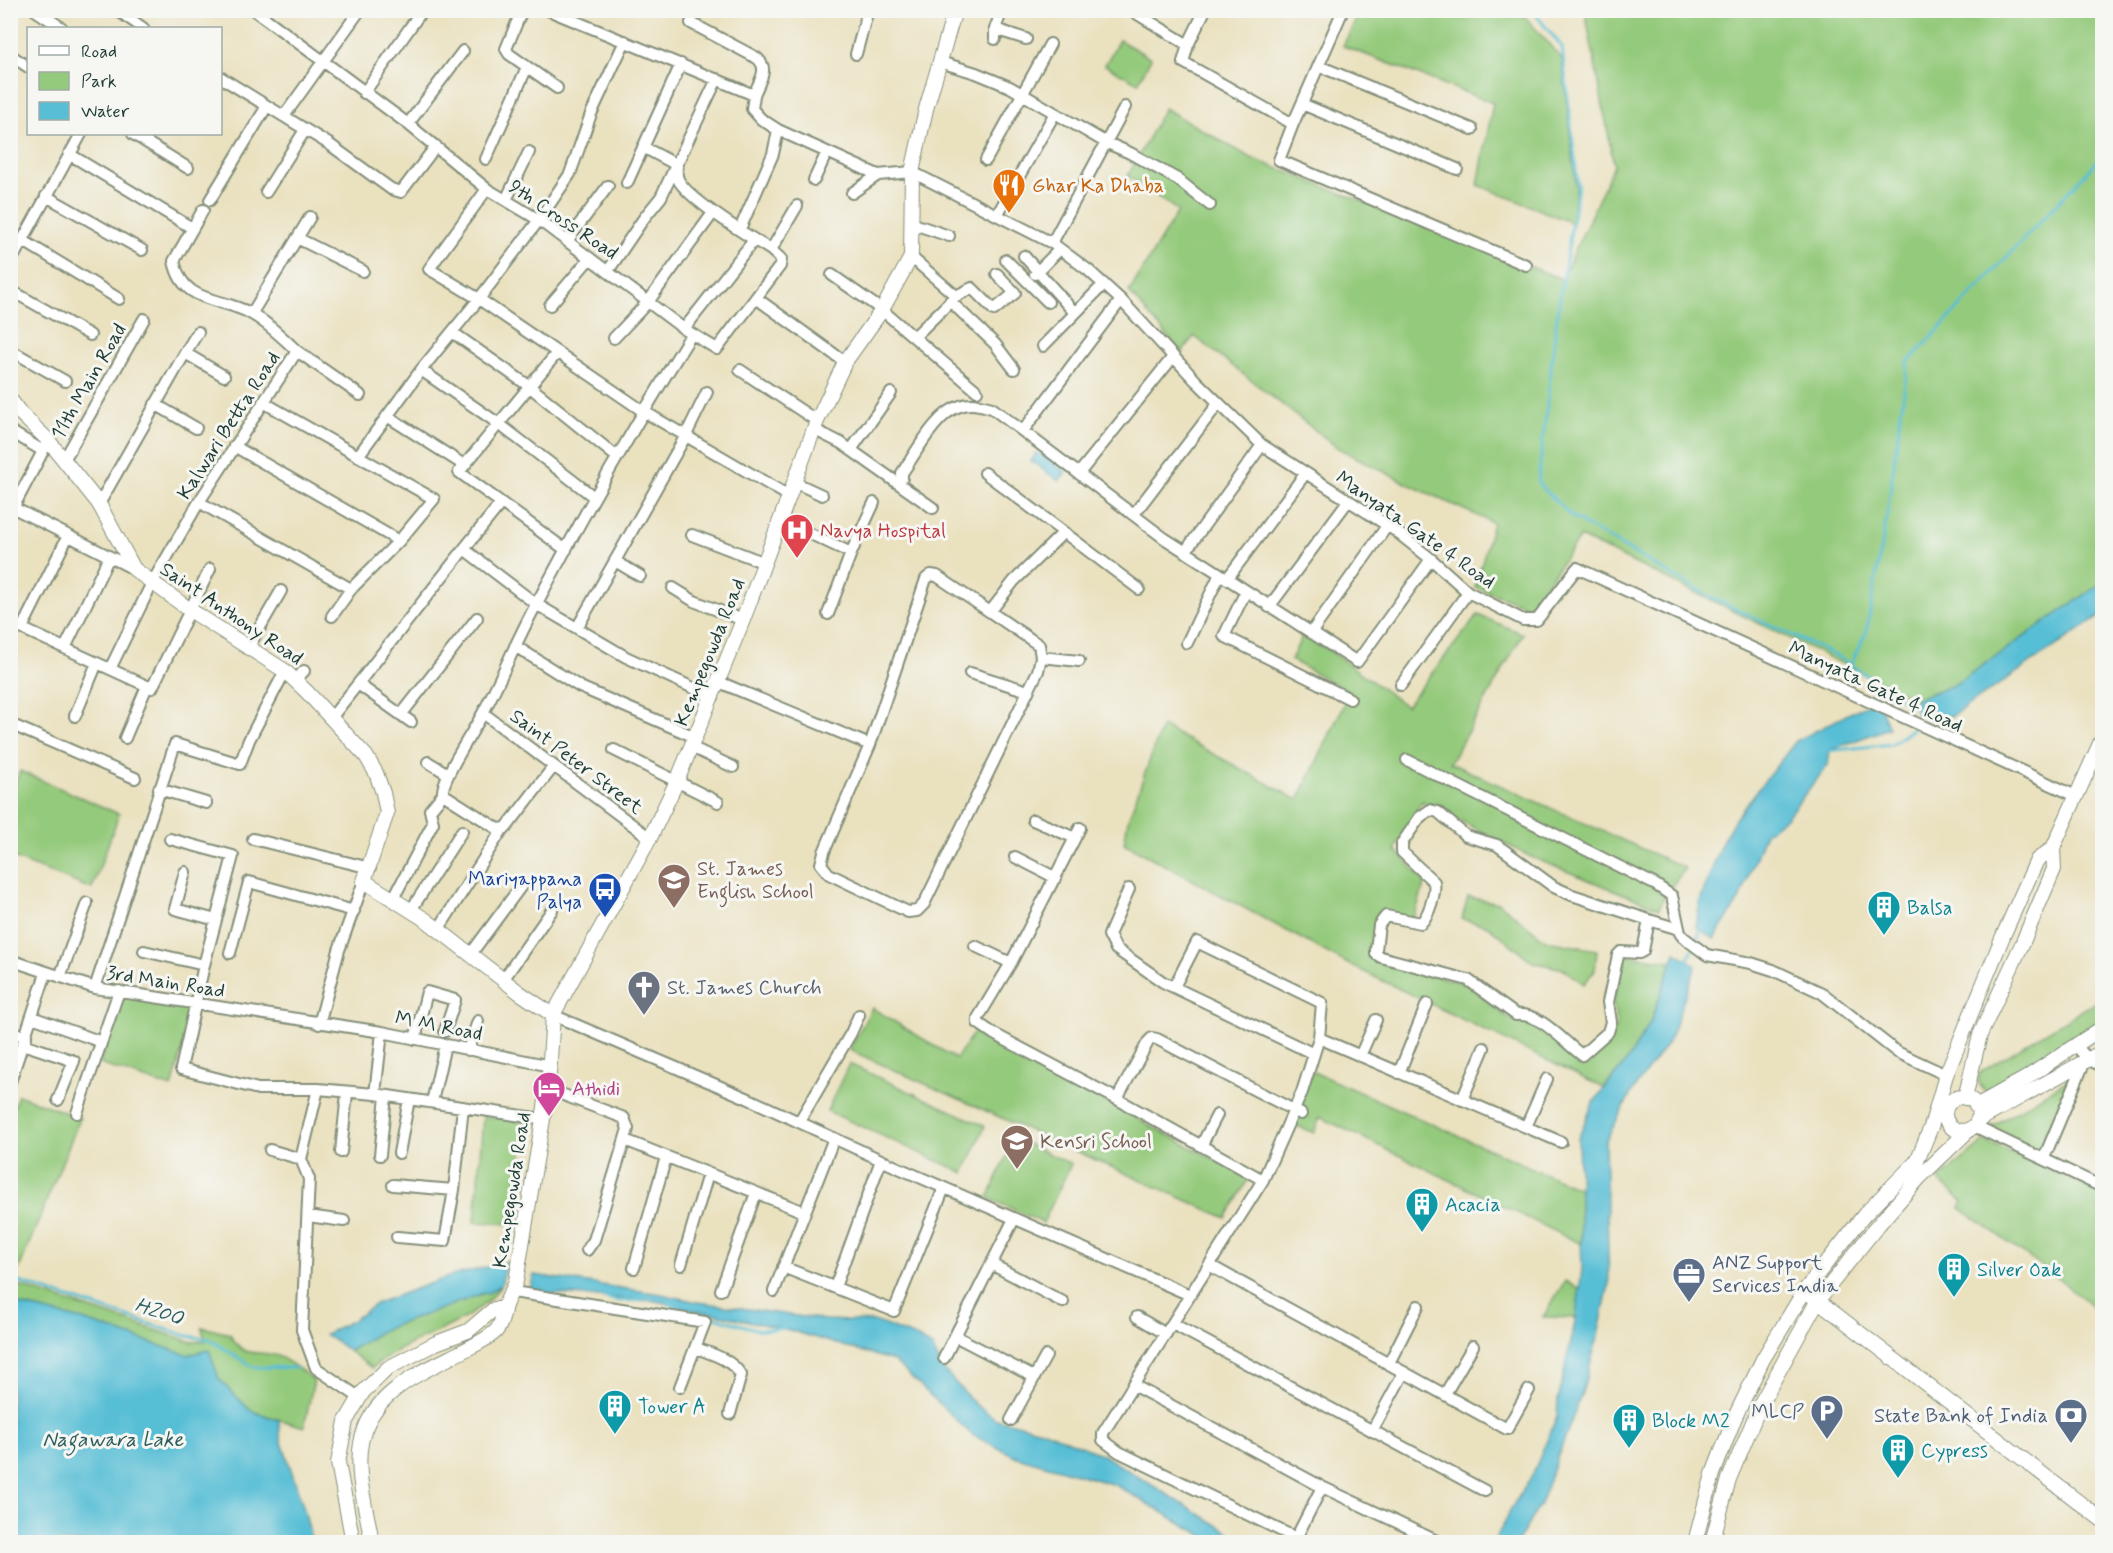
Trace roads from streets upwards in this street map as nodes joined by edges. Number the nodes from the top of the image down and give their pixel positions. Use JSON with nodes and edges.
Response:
{"nodes":[{"id":1,"x":34,"y":10,"type":"edge"},
{"id":2,"x":254,"y":10,"type":"edge"},
{"id":3,"x":360,"y":10,"type":"edge"},
{"id":4,"x":522,"y":10,"type":"edge"},
{"id":5,"x":548,"y":10,"type":"edge"},
{"id":6,"x":868,"y":10,"type":"edge"},
{"id":7,"x":955,"y":10,"type":"edge"},
{"id":8,"x":1002,"y":10,"type":"edge"},
{"id":9,"x":1131,"y":10,"type":"edge"},
{"id":10,"x":1205,"y":10,"type":"edge"},
{"id":11,"x":1343,"y":10,"type":"edge"},
{"id":12,"x":117,"y":11,"type":"edge"},
{"id":13,"x":420,"y":12,"type":"dead end"},
{"id":14,"x":691,"y":23,"type":"dead end"},
{"id":15,"x":60,"y":27,"type":"edge"},
{"id":16,"x":139,"y":27,"type":"edge"},
{"id":17,"x":1026,"y":39,"type":"dead end"},
{"id":18,"x":625,"y":41,"type":"junction"},
{"id":19,"x":1050,"y":44,"type":"dead end"},
{"id":20,"x":1188,"y":45,"type":"junction"},
{"id":21,"x":464,"y":51,"type":"dead end"},
{"id":22,"x":856,"y":54,"type":"dead end"},
{"id":23,"x":10,"y":58,"type":"edge"},
{"id":24,"x":323,"y":62,"type":"junction"},
{"id":25,"x":940,"y":62,"type":"junction"},
{"id":26,"x":681,"y":64,"type":"junction"},
{"id":27,"x":27,"y":66,"type":"edge"},
{"id":28,"x":1319,"y":66,"type":"junction"},
{"id":29,"x":527,"y":67,"type":"junction"},
{"id":30,"x":222,"y":78,"type":"edge"},
{"id":31,"x":717,"y":80,"type":"junction"},
{"id":32,"x":557,"y":88,"type":"dead end"},
{"id":33,"x":364,"y":93,"type":"junction"},
{"id":34,"x":1022,"y":94,"type":"junction"},
{"id":35,"x":754,"y":95,"type":"junction"},
{"id":36,"x":1302,"y":104,"type":"junction"},
{"id":37,"x":267,"y":106,"type":"junction"},
{"id":38,"x":1125,"y":107,"type":"dead end"},
{"id":39,"x":1055,"y":113,"type":"junction"},
{"id":40,"x":284,"y":116,"type":"junction"},
{"id":41,"x":408,"y":124,"type":"junction"},
{"id":42,"x":1293,"y":124,"type":"junction"},
{"id":43,"x":1472,"y":129,"type":"dead end"},
{"id":44,"x":305,"y":130,"type":"junction"},
{"id":45,"x":778,"y":130,"type":"junction"},
{"id":46,"x":80,"y":135,"type":"edge"},
{"id":47,"x":135,"y":135,"type":"edge"},
{"id":48,"x":1105,"y":142,"type":"junction"},
{"id":49,"x":436,"y":146,"type":"junction"},
{"id":50,"x":643,"y":147,"type":"junction"},
{"id":51,"x":529,"y":152,"type":"dead end"},
{"id":52,"x":827,"y":152,"type":"junction"},
{"id":53,"x":69,"y":154,"type":"junction"},
{"id":54,"x":486,"y":159,"type":"dead end"},
{"id":55,"x":986,"y":160,"type":"dead end"},
{"id":56,"x":677,"y":165,"type":"junction"},
{"id":57,"x":188,"y":168,"type":"dead end"},
{"id":58,"x":1456,"y":169,"type":"dead end"},
{"id":59,"x":912,"y":172,"type":"junction"},
{"id":60,"x":878,"y":174,"type":"junction"},
{"id":61,"x":814,"y":180,"type":"dead end"},
{"id":62,"x":627,"y":183,"type":"dead end"},
{"id":63,"x":608,"y":186,"type":"dead end"},
{"id":64,"x":487,"y":189,"type":"junction"},
{"id":65,"x":266,"y":192,"type":"dead end"},
{"id":66,"x":852,"y":193,"type":"dead end"},
{"id":67,"x":46,"y":196,"type":"junction"},
{"id":68,"x":210,"y":200,"type":"dead end"},
{"id":69,"x":506,"y":200,"type":"junction"},
{"id":70,"x":1210,"y":205,"type":"dead end"},
{"id":71,"x":797,"y":206,"type":"dead end"},
{"id":72,"x":203,"y":210,"type":"dead end"},
{"id":73,"x":713,"y":213,"type":"junction"},
{"id":74,"x":997,"y":215,"type":"junction"},
{"id":75,"x":310,"y":217,"type":"dead end"},
{"id":76,"x":539,"y":220,"type":"junction"},
{"id":77,"x":911,"y":223,"type":"junction"},
{"id":78,"x":192,"y":228,"type":"junction"},
{"id":79,"x":740,"y":229,"type":"junction"},
{"id":80,"x":949,"y":236,"type":"dead end"},
{"id":81,"x":297,"y":238,"type":"junction"},
{"id":82,"x":22,"y":240,"type":"junction"},
{"id":83,"x":754,"y":240,"type":"junction"},
{"id":84,"x":567,"y":241,"type":"junction"},
{"id":85,"x":1056,"y":246,"type":"junction"},
{"id":86,"x":142,"y":250,"type":"dead end"},
{"id":87,"x":771,"y":250,"type":"junction"},
{"id":88,"x":1024,"y":256,"type":"dead end"},
{"id":89,"x":911,"y":257,"type":"junction"},
{"id":90,"x":590,"y":258,"type":"junction"},
{"id":91,"x":1006,"y":260,"type":"dead end"},
{"id":92,"x":10,"y":263,"type":"edge"},
{"id":93,"x":1526,"y":265,"type":"dead end"},
{"id":94,"x":1038,"y":270,"type":"junction"},
{"id":95,"x":363,"y":271,"type":"dead end"},
{"id":96,"x":608,"y":271,"type":"junction"},
{"id":97,"x":997,"y":274,"type":"dead end"},
{"id":98,"x":832,"y":275,"type":"dead end"},
{"id":99,"x":1027,"y":281,"type":"junction"},
{"id":100,"x":1104,"y":284,"type":"junction"},
{"id":101,"x":10,"y":290,"type":"edge"},
{"id":102,"x":756,"y":298,"type":"junction"},
{"id":103,"x":953,"y":298,"type":"junction"},
{"id":104,"x":119,"y":299,"type":"dead end"},
{"id":105,"x":479,"y":299,"type":"junction"},
{"id":106,"x":1121,"y":300,"type":"junction"},
{"id":107,"x":648,"y":302,"type":"junction"},
{"id":108,"x":1048,"y":302,"type":"dead end"},
{"id":109,"x":550,"y":305,"type":"dead end"},
{"id":110,"x":882,"y":310,"type":"junction"},
{"id":111,"x":252,"y":313,"type":"junction"},
{"id":112,"x":1075,"y":313,"type":"junction"},
{"id":113,"x":144,"y":319,"type":"dead end"},
{"id":114,"x":198,"y":332,"type":"dead end"},
{"id":115,"x":452,"y":332,"type":"junction"},
{"id":116,"x":688,"y":332,"type":"junction"},
{"id":117,"x":90,"y":335,"type":"dead end"},
{"id":118,"x":914,"y":337,"type":"junction"},
{"id":119,"x":614,"y":338,"type":"dead end"},
{"id":120,"x":1043,"y":345,"type":"dead end"},
{"id":121,"x":10,"y":350,"type":"edge"},
{"id":122,"x":297,"y":351,"type":"junction"},
{"id":123,"x":185,"y":353,"type":"junction"},
{"id":124,"x":557,"y":353,"type":"junction"},
{"id":125,"x":1173,"y":357,"type":"junction"},
{"id":126,"x":845,"y":362,"type":"junction"},
{"id":127,"x":1014,"y":369,"type":"dead end"},
{"id":128,"x":421,"y":370,"type":"junction"},
{"id":129,"x":740,"y":370,"type":"dead end"},
{"id":130,"x":224,"y":376,"type":"dead end"},
{"id":131,"x":66,"y":381,"type":"dead end"},
{"id":132,"x":529,"y":387,"type":"junction"},
{"id":133,"x":976,"y":391,"type":"dead end"},
{"id":134,"x":707,"y":392,"type":"dead end"},
{"id":135,"x":891,"y":393,"type":"dead end"},
{"id":136,"x":360,"y":394,"type":"dead end"},
{"id":137,"x":10,"y":399,"type":"edge"},
{"id":138,"x":263,"y":402,"type":"junction"},
{"id":139,"x":154,"y":404,"type":"junction"},
{"id":140,"x":1218,"y":404,"type":"junction"},
{"id":141,"x":643,"y":411,"type":"junction"},
{"id":142,"x":387,"y":416,"type":"junction"},
{"id":143,"x":499,"y":424,"type":"junction"},
{"id":144,"x":815,"y":425,"type":"junction"},
{"id":145,"x":196,"y":428,"type":"dead end"},
{"id":146,"x":10,"y":431,"type":"edge"},
{"id":147,"x":1023,"y":431,"type":"junction"},
{"id":148,"x":685,"y":436,"type":"junction"},
{"id":149,"x":45,"y":445,"type":"junction"},
{"id":150,"x":1262,"y":445,"type":"junction"},
{"id":151,"x":234,"y":447,"type":"junction"},
{"id":152,"x":851,"y":450,"type":"junction"},
{"id":153,"x":358,"y":456,"type":"junction"},
{"id":154,"x":617,"y":457,"type":"junction"},
{"id":155,"x":64,"y":460,"type":"junction"},
{"id":156,"x":464,"y":465,"type":"junction"},
{"id":157,"x":1080,"y":472,"type":"junction"},
{"id":158,"x":985,"y":473,"type":"dead end"},
{"id":159,"x":1305,"y":474,"type":"junction"},
{"id":160,"x":794,"y":482,"type":"junction"},
{"id":161,"x":898,"y":483,"type":"junction"},
{"id":162,"x":822,"y":495,"type":"dead end"},
{"id":163,"x":789,"y":496,"type":"junction"},
{"id":164,"x":594,"y":497,"type":"junction"},
{"id":165,"x":1348,"y":501,"type":"junction"},
{"id":166,"x":199,"y":502,"type":"junction"},
{"id":167,"x":501,"y":503,"type":"junction"},
{"id":168,"x":874,"y":503,"type":"dead end"},
{"id":169,"x":99,"y":504,"type":"junction"},
{"id":170,"x":933,"y":508,"type":"dead end"},
{"id":171,"x":11,"y":509,"type":"edge"},
{"id":172,"x":1134,"y":514,"type":"junction"},
{"id":173,"x":781,"y":520,"type":"junction"},
{"id":174,"x":1387,"y":526,"type":"junction"},
{"id":175,"x":1064,"y":532,"type":"junction"},
{"id":176,"x":692,"y":535,"type":"dead end"},
{"id":177,"x":68,"y":536,"type":"junction"},
{"id":178,"x":399,"y":541,"type":"junction"},
{"id":179,"x":464,"y":549,"type":"junction"},
{"id":180,"x":566,"y":549,"type":"junction"},
{"id":181,"x":1185,"y":552,"type":"junction"},
{"id":182,"x":851,"y":553,"type":"junction"},
{"id":183,"x":110,"y":557,"type":"junction"},
{"id":184,"x":1431,"y":559,"type":"junction"},
{"id":185,"x":615,"y":561,"type":"junction"},
{"id":186,"x":765,"y":563,"type":"junction"},
{"id":187,"x":134,"y":569,"type":"junction"},
{"id":188,"x":210,"y":569,"type":"dead end"},
{"id":189,"x":640,"y":576,"type":"dead end"},
{"id":190,"x":1224,"y":577,"type":"junction"},
{"id":191,"x":152,"y":584,"type":"junction"},
{"id":192,"x":673,"y":588,"type":"dead end"},
{"id":193,"x":351,"y":589,"type":"junction"},
{"id":194,"x":1139,"y":589,"type":"dead end"},
{"id":195,"x":281,"y":591,"type":"dead end"},
{"id":196,"x":1246,"y":591,"type":"junction"},
{"id":197,"x":1468,"y":592,"type":"junction"},
{"id":198,"x":536,"y":604,"type":"junction"},
{"id":199,"x":1269,"y":607,"type":"junction"},
{"id":200,"x":190,"y":610,"type":"junction"},
{"id":201,"x":990,"y":612,"type":"junction"},
{"id":202,"x":828,"y":614,"type":"dead end"},
{"id":203,"x":332,"y":616,"type":"dead end"},
{"id":204,"x":477,"y":618,"type":"dead end"},
{"id":205,"x":743,"y":620,"type":"junction"},
{"id":206,"x":10,"y":623,"type":"edge"},
{"id":207,"x":22,"y":628,"type":"junction"},
{"id":208,"x":577,"y":628,"type":"junction"},
{"id":209,"x":1311,"y":633,"type":"junction"},
{"id":210,"x":1187,"y":643,"type":"dead end"},
{"id":211,"x":515,"y":646,"type":"junction"},
{"id":212,"x":65,"y":648,"type":"junction"},
{"id":213,"x":248,"y":648,"type":"junction"},
{"id":214,"x":1041,"y":657,"type":"junction"},
{"id":215,"x":1079,"y":661,"type":"dead end"},
{"id":216,"x":97,"y":663,"type":"junction"},
{"id":217,"x":110,"y":669,"type":"junction"},
{"id":218,"x":291,"y":670,"type":"junction"},
{"id":219,"x":970,"y":674,"type":"dead end"},
{"id":220,"x":719,"y":682,"type":"junction"},
{"id":221,"x":358,"y":684,"type":"junction"},
{"id":222,"x":1401,"y":685,"type":"dead end"},
{"id":223,"x":147,"y":686,"type":"junction"},
{"id":224,"x":1028,"y":691,"type":"junction"},
{"id":225,"x":713,"y":697,"type":"junction"},
{"id":226,"x":1350,"y":699,"type":"dead end"},
{"id":227,"x":483,"y":713,"type":"junction"},
{"id":228,"x":401,"y":715,"type":"junction"},
{"id":229,"x":75,"y":716,"type":"dead end"},
{"id":230,"x":331,"y":718,"type":"junction"},
{"id":231,"x":411,"y":722,"type":"dead end"},
{"id":232,"x":10,"y":724,"type":"edge"},
{"id":233,"x":125,"y":738,"type":"dead end"},
{"id":234,"x":2103,"y":739,"type":"edge"},
{"id":235,"x":693,"y":742,"type":"junction"},
{"id":236,"x":870,"y":745,"type":"junction"},
{"id":237,"x":614,"y":750,"type":"dead end"},
{"id":238,"x":1407,"y":760,"type":"dead end"},
{"id":239,"x":428,"y":762,"type":"dead end"},
{"id":240,"x":554,"y":766,"type":"junction"},
{"id":241,"x":733,"y":767,"type":"dead end"},
{"id":242,"x":448,"y":774,"type":"junction"},
{"id":243,"x":135,"y":778,"type":"dead end"},
{"id":244,"x":677,"y":781,"type":"junction"},
{"id":245,"x":159,"y":789,"type":"junction"},
{"id":246,"x":443,"y":794,"type":"junction"},
{"id":247,"x":2076,"y":796,"type":"junction"},
{"id":248,"x":718,"y":802,"type":"dead end"},
{"id":249,"x":206,"y":803,"type":"dead end"},
{"id":250,"x":1033,"y":820,"type":"dead end"},
{"id":251,"x":502,"y":830,"type":"junction"},
{"id":252,"x":462,"y":831,"type":"dead end"},
{"id":253,"x":650,"y":838,"type":"junction"},
{"id":254,"x":170,"y":839,"type":"dead end"},
{"id":255,"x":253,"y":839,"type":"dead end"},
{"id":256,"x":2053,"y":848,"type":"junction"},
{"id":257,"x":1015,"y":857,"type":"dead end"},
{"id":258,"x":185,"y":872,"type":"dead end"},
{"id":259,"x":367,"y":875,"type":"junction"},
{"id":260,"x":1056,"y":878,"type":"junction"},
{"id":261,"x":521,"y":886,"type":"dead end"},
{"id":262,"x":1129,"y":889,"type":"dead end"},
{"id":263,"x":393,"y":899,"type":"junction"},
{"id":264,"x":87,"y":903,"type":"dead end"},
{"id":265,"x":411,"y":910,"type":"junction"},
{"id":266,"x":552,"y":910,"type":"dead end"},
{"id":267,"x":354,"y":911,"type":"junction"},
{"id":268,"x":216,"y":920,"type":"junction"},
{"id":269,"x":1649,"y":920,"type":"junction"},
{"id":270,"x":438,"y":930,"type":"junction"},
{"id":271,"x":1681,"y":933,"type":"junction"},
{"id":272,"x":975,"y":946,"type":"dead end"},
{"id":273,"x":144,"y":951,"type":"dead end"},
{"id":274,"x":230,"y":953,"type":"dead end"},
{"id":275,"x":470,"y":955,"type":"junction"},
{"id":276,"x":10,"y":960,"type":"edge"},
{"id":277,"x":1011,"y":963,"type":"junction"},
{"id":278,"x":204,"y":965,"type":"junction"},
{"id":279,"x":46,"y":973,"type":"junction"},
{"id":280,"x":60,"y":977,"type":"junction"},
{"id":281,"x":503,"y":980,"type":"junction"},
{"id":282,"x":1174,"y":987,"type":"junction"},
{"id":283,"x":95,"y":988,"type":"junction"},
{"id":284,"x":119,"y":991,"type":"junction"},
{"id":285,"x":1427,"y":1004,"type":"dead end"},
{"id":286,"x":196,"y":1005,"type":"junction"},
{"id":287,"x":553,"y":1015,"type":"junction"},
{"id":288,"x":859,"y":1015,"type":"dead end"},
{"id":289,"x":32,"y":1017,"type":"junction"},
{"id":290,"x":1376,"y":1020,"type":"dead end"},
{"id":291,"x":478,"y":1021,"type":"dead end"},
{"id":292,"x":319,"y":1024,"type":"junction"},
{"id":293,"x":2103,"y":1028,"type":"edge"},
{"id":294,"x":10,"y":1031,"type":"edge"},
{"id":295,"x":445,"y":1031,"type":"dead end"},
{"id":296,"x":382,"y":1032,"type":"junction"},
{"id":297,"x":1319,"y":1038,"type":"junction"},
{"id":298,"x":415,"y":1039,"type":"junction"},
{"id":299,"x":24,"y":1040,"type":"junction"},
{"id":300,"x":96,"y":1040,"type":"dead end"},
{"id":301,"x":445,"y":1045,"type":"junction"},
{"id":302,"x":2076,"y":1046,"type":"junction"},
{"id":303,"x":1484,"y":1048,"type":"dead end"},
{"id":304,"x":468,"y":1050,"type":"junction"},
{"id":305,"x":2103,"y":1052,"type":"edge"},
{"id":306,"x":1314,"y":1054,"type":"junction"},
{"id":307,"x":1360,"y":1056,"type":"junction"},
{"id":308,"x":2087,"y":1062,"type":"junction"},
{"id":309,"x":551,"y":1066,"type":"junction"},
{"id":310,"x":2103,"y":1066,"type":"edge"},
{"id":311,"x":1399,"y":1073,"type":"junction"},
{"id":312,"x":1946,"y":1075,"type":"junction"},
{"id":313,"x":11,"y":1078,"type":"edge"},
{"id":314,"x":1547,"y":1079,"type":"dead end"},
{"id":315,"x":318,"y":1089,"type":"junction"},
{"id":316,"x":548,"y":1089,"type":"junction"},
{"id":317,"x":347,"y":1092,"type":"junction"},
{"id":318,"x":381,"y":1095,"type":"junction"},
{"id":319,"x":409,"y":1099,"type":"junction"},
{"id":320,"x":1117,"y":1099,"type":"junction"},
{"id":321,"x":58,"y":1100,"type":"dead end"},
{"id":322,"x":1462,"y":1100,"type":"junction"},
{"id":323,"x":432,"y":1102,"type":"junction"},
{"id":324,"x":1964,"y":1102,"type":"junction"},
{"id":325,"x":464,"y":1107,"type":"junction"},
{"id":326,"x":1298,"y":1112,"type":"junction"},
{"id":327,"x":77,"y":1113,"type":"dead end"},
{"id":328,"x":1217,"y":1115,"type":"dead end"},
{"id":329,"x":542,"y":1119,"type":"junction"},
{"id":330,"x":1947,"y":1121,"type":"junction"},
{"id":331,"x":799,"y":1122,"type":"junction"},
{"id":332,"x":1974,"y":1126,"type":"junction"},
{"id":333,"x":1526,"y":1127,"type":"junction"},
{"id":334,"x":834,"y":1138,"type":"junction"},
{"id":335,"x":625,"y":1140,"type":"junction"},
{"id":336,"x":1561,"y":1142,"type":"dead end"},
{"id":337,"x":1202,"y":1146,"type":"junction"},
{"id":338,"x":270,"y":1150,"type":"dead end"},
{"id":339,"x":341,"y":1152,"type":"dead end"},
{"id":340,"x":399,"y":1153,"type":"dead end"},
{"id":341,"x":380,"y":1155,"type":"dead end"},
{"id":342,"x":666,"y":1157,"type":"junction"},
{"id":343,"x":2044,"y":1158,"type":"junction"},
{"id":344,"x":301,"y":1160,"type":"junction"},
{"id":345,"x":881,"y":1160,"type":"junction"},
{"id":346,"x":1917,"y":1161,"type":"junction"},
{"id":347,"x":708,"y":1174,"type":"junction"},
{"id":348,"x":1263,"y":1180,"type":"junction"},
{"id":349,"x":393,"y":1185,"type":"dead end"},
{"id":350,"x":2103,"y":1187,"type":"edge"},
{"id":351,"x":944,"y":1188,"type":"junction"},
{"id":352,"x":454,"y":1191,"type":"junction"},
{"id":353,"x":756,"y":1193,"type":"junction"},
{"id":354,"x":804,"y":1212,"type":"junction"},
{"id":355,"x":308,"y":1216,"type":"junction"},
{"id":356,"x":1014,"y":1219,"type":"junction"},
{"id":357,"x":344,"y":1221,"type":"dead end"},
{"id":358,"x":397,"y":1237,"type":"dead end"},
{"id":359,"x":587,"y":1250,"type":"dead end"},
{"id":360,"x":991,"y":1264,"type":"junction"},
{"id":361,"x":681,"y":1265,"type":"dead end"},
{"id":362,"x":1209,"y":1265,"type":"junction"},
{"id":363,"x":783,"y":1267,"type":"junction"},
{"id":364,"x":634,"y":1268,"type":"dead end"},
{"id":365,"x":514,"y":1286,"type":"junction"},
{"id":366,"x":835,"y":1287,"type":"junction"},
{"id":367,"x":721,"y":1290,"type":"dead end"},
{"id":368,"x":1805,"y":1290,"type":"junction"},
{"id":369,"x":774,"y":1291,"type":"dead end"},
{"id":370,"x":1190,"y":1295,"type":"junction"},
{"id":371,"x":1818,"y":1300,"type":"junction"},
{"id":372,"x":1063,"y":1302,"type":"dead end"},
{"id":373,"x":1418,"y":1306,"type":"dead end"},
{"id":374,"x":504,"y":1310,"type":"junction"},
{"id":375,"x":1137,"y":1317,"type":"dead end"},
{"id":376,"x":1173,"y":1324,"type":"junction"},
{"id":377,"x":1166,"y":1334,"type":"junction"},
{"id":378,"x":955,"y":1336,"type":"junction"},
{"id":379,"x":1473,"y":1346,"type":"dead end"},
{"id":380,"x":696,"y":1348,"type":"junction"},
{"id":381,"x":1046,"y":1356,"type":"dead end"},
{"id":382,"x":944,"y":1358,"type":"dead end"},
{"id":383,"x":1389,"y":1363,"type":"junction"},
{"id":384,"x":1404,"y":1371,"type":"junction"},
{"id":385,"x":1034,"y":1377,"type":"junction"},
{"id":386,"x":1133,"y":1385,"type":"junction"},
{"id":387,"x":680,"y":1387,"type":"dead end"},
{"id":388,"x":1528,"y":1390,"type":"dead end"},
{"id":389,"x":1445,"y":1394,"type":"junction"},
{"id":390,"x":360,"y":1398,"type":"junction"},
{"id":391,"x":730,"y":1414,"type":"dead end"},
{"id":392,"x":1011,"y":1420,"type":"dead end"},
{"id":393,"x":1372,"y":1431,"type":"junction"},
{"id":394,"x":1322,"y":1487,"type":"junction"},
{"id":395,"x":1485,"y":1491,"type":"dead end"},
{"id":396,"x":2103,"y":1520,"type":"edge"},
{"id":397,"x":1300,"y":1540,"type":"edge"},
{"id":398,"x":353,"y":1542,"type":"edge"},
{"id":399,"x":372,"y":1542,"type":"edge"},
{"id":400,"x":1439,"y":1542,"type":"edge"},
{"id":401,"x":1695,"y":1542,"type":"edge"},
{"id":402,"x":1712,"y":1542,"type":"edge"}],
"edges":[{"from":1,"to":15,"type":"street"},
{"from":2,"to":24,"type":"street","name":"9th Cross Road"},
{"from":3,"to":24,"type":"street"},
{"from":4,"to":29,"type":"street"},
{"from":5,"to":18,"type":"street"},
{"from":6,"to":22,"type":"street"},
{"from":7,"to":25,"type":"street","name":"Kempegowda Road"},
{"from":8,"to":17,"type":"street"},
{"from":9,"to":20,"type":"street"},
{"from":10,"to":20,"type":"street"},
{"from":11,"to":28,"type":"street"},
{"from":12,"to":16,"type":"street"},
{"from":13,"to":33,"type":"street"},
{"from":14,"to":35,"type":"street"},
{"from":18,"to":26,"type":"street"},
{"from":18,"to":76,"type":"street"},
{"from":19,"to":34,"type":"street"},
{"from":20,"to":42,"type":"street"},
{"from":21,"to":41,"type":"street"},
{"from":23,"to":27,"type":"street"},
{"from":24,"to":33,"type":"street","name":"9th Cross Road"},
{"from":24,"to":40,"type":"street"},
{"from":25,"to":34,"type":"street"},
{"from":25,"to":59,"type":"street","name":"Kempegowda Road"},
{"from":26,"to":31,"type":"street"},
{"from":26,"to":50,"type":"street"},
{"from":28,"to":36,"type":"street"},
{"from":28,"to":43,"type":"street"},
{"from":29,"to":32,"type":"street"},
{"from":29,"to":54,"type":"street"},
{"from":30,"to":37,"type":"street"},
{"from":31,"to":35,"type":"street"},
{"from":31,"to":56,"type":"street"},
{"from":33,"to":41,"type":"street","name":"9th Cross Road"},
{"from":34,"to":39,"type":"street"},
{"from":34,"to":55,"type":"street"},
{"from":35,"to":45,"type":"street"},
{"from":36,"to":42,"type":"street"},
{"from":36,"to":58,"type":"street"},
{"from":37,"to":40,"type":"street"},
{"from":37,"to":68,"type":"street"},
{"from":38,"to":48,"type":"street"},
{"from":39,"to":48,"type":"street"},
{"from":39,"to":74,"type":"street"},
{"from":40,"to":44,"type":"street"},
{"from":41,"to":49,"type":"street","name":"9th Cross Road"},
{"from":42,"to":93,"type":"street"},
{"from":44,"to":49,"type":"street"},
{"from":44,"to":65,"type":"street"},
{"from":45,"to":52,"type":"street"},
{"from":45,"to":79,"type":"street"},
{"from":46,"to":53,"type":"street"},
{"from":47,"to":57,"type":"street"},
{"from":48,"to":70,"type":"street"},
{"from":48,"to":85,"type":"street"},
{"from":49,"to":64,"type":"street","name":"9th Cross Road"},
{"from":50,"to":56,"type":"street"},
{"from":50,"to":62,"type":"street"},
{"from":51,"to":69,"type":"street"},
{"from":52,"to":60,"type":"street"},
{"from":52,"to":61,"type":"street"},
{"from":53,"to":67,"type":"street"},
{"from":53,"to":78,"type":"street"},
{"from":56,"to":73,"type":"street"},
{"from":56,"to":96,"type":"street"},
{"from":59,"to":60,"type":"street"},
{"from":59,"to":74,"type":"street","name":"Manyata Gate 4 Road"},
{"from":59,"to":77,"type":"street","name":"Kempegowda Road"},
{"from":60,"to":66,"type":"street"},
{"from":63,"to":84,"type":"street"},
{"from":64,"to":69,"type":"street","name":"9th Cross Road"},
{"from":64,"to":105,"type":"street"},
{"from":67,"to":82,"type":"street"},
{"from":67,"to":86,"type":"street"},
{"from":69,"to":76,"type":"street","name":"9th Cross Road"},
{"from":71,"to":87,"type":"street"},
{"from":72,"to":78,"type":"street","name":"Kalwari Betta Road"},
{"from":73,"to":79,"type":"street"},
{"from":73,"to":107,"type":"street"},
{"from":74,"to":85,"type":"street","name":"Manyata Gate 4 Road"},
{"from":75,"to":81,"type":"street"},
{"from":76,"to":84,"type":"street","name":"9th Cross Road"},
{"from":76,"to":105,"type":"street"},
{"from":77,"to":80,"type":"street"},
{"from":77,"to":89,"type":"street","name":"Kempegowda Road"},
{"from":78,"to":111,"type":"street","name":"Kalwari Betta Road"},
{"from":79,"to":83,"type":"street"},
{"from":81,"to":95,"type":"street"},
{"from":81,"to":111,"type":"street"},
{"from":82,"to":92,"type":"street"},
{"from":82,"to":104,"type":"street"},
{"from":83,"to":87,"type":"street"},
{"from":83,"to":116,"type":"street"},
{"from":84,"to":90,"type":"street","name":"9th Cross Road"},
{"from":85,"to":94,"type":"street"},
{"from":85,"to":100,"type":"street","name":"Manyata Gate 4 Road"},
{"from":87,"to":102,"type":"street"},
{"from":88,"to":94,"type":"street"},
{"from":89,"to":103,"type":"street"},
{"from":89,"to":110,"type":"street","name":"Kempegowda Road"},
{"from":90,"to":96,"type":"street","name":"9th Cross Road"},
{"from":90,"to":109,"type":"street"},
{"from":91,"to":99,"type":"street"},
{"from":94,"to":99,"type":"street"},
{"from":94,"to":112,"type":"street"},
{"from":96,"to":107,"type":"street","name":"9th Cross Road"},
{"from":97,"to":103,"type":"street"},
{"from":98,"to":110,"type":"street"},
{"from":99,"to":108,"type":"street"},
{"from":100,"to":106,"type":"street","name":"Manyata Gate 4 Road"},
{"from":100,"to":112,"type":"street"},
{"from":101,"to":117,"type":"street"},
{"from":102,"to":116,"type":"street","name":"9th Cross Road"},
{"from":102,"to":126,"type":"street"},
{"from":103,"to":118,"type":"street"},
{"from":103,"to":127,"type":"street"},
{"from":105,"to":115,"type":"street"},
{"from":105,"to":124,"type":"street"},
{"from":106,"to":125,"type":"street","name":"Manyata Gate 4 Road"},
{"from":106,"to":147,"type":"street"},
{"from":107,"to":116,"type":"street","name":"9th Cross Road"},
{"from":107,"to":119,"type":"street"},
{"from":110,"to":118,"type":"street"},
{"from":110,"to":126,"type":"street","name":"Kempegowda Road"},
{"from":111,"to":122,"type":"street","name":"Kalwari Betta Road"},
{"from":112,"to":120,"type":"street"},
{"from":113,"to":155,"type":"street","name":"11th Main Road"},
{"from":114,"to":123,"type":"street"},
{"from":115,"to":128,"type":"street"},
{"from":115,"to":132,"type":"street"},
{"from":116,"to":141,"type":"street"},
{"from":118,"to":133,"type":"street"},
{"from":121,"to":131,"type":"street"},
{"from":122,"to":136,"type":"street"},
{"from":122,"to":138,"type":"street","name":"Kalwari Betta Road"},
{"from":123,"to":130,"type":"street"},
{"from":123,"to":139,"type":"street"},
{"from":124,"to":132,"type":"street"},
{"from":124,"to":141,"type":"street"},
{"from":125,"to":140,"type":"street","name":"Manyata Gate 4 Road"},
{"from":125,"to":157,"type":"street"},
{"from":126,"to":144,"type":"street","name":"Kempegowda Road"},
{"from":128,"to":142,"type":"street"},
{"from":128,"to":143,"type":"street"},
{"from":129,"to":144,"type":"street"},
{"from":132,"to":143,"type":"street"},
{"from":132,"to":154,"type":"street"},
{"from":134,"to":148,"type":"street"},
{"from":135,"to":152,"type":"street"},
{"from":137,"to":149,"type":"street","name":"Saint Anthony Road"},
{"from":138,"to":151,"type":"street","name":"Kalwari Betta Road"},
{"from":138,"to":153,"type":"street"},
{"from":139,"to":145,"type":"street"},
{"from":139,"to":169,"type":"street"},
{"from":140,"to":150,"type":"street","name":"Manyata Gate 4 Road"},
{"from":140,"to":172,"type":"street"},
{"from":141,"to":148,"type":"street"},
{"from":141,"to":154,"type":"street"},
{"from":142,"to":153,"type":"street"},
{"from":142,"to":156,"type":"street"},
{"from":143,"to":156,"type":"street"},
{"from":143,"to":164,"type":"street"},
{"from":144,"to":152,"type":"street"},
{"from":144,"to":160,"type":"street","name":"Kempegowda Road"},
{"from":146,"to":149,"type":"street","name":"11th Main Road"},
{"from":147,"to":157,"type":"street"},
{"from":147,"to":161,"type":"street"},
{"from":148,"to":163,"type":"street"},
{"from":148,"to":185,"type":"street"},
{"from":149,"to":155,"type":"street","name":"Saint Anthony Road"},
{"from":149,"to":171,"type":"street"},
{"from":150,"to":159,"type":"street","name":"Manyata Gate 4 Road"},
{"from":150,"to":181,"type":"street"},
{"from":151,"to":166,"type":"street","name":"Kalwari Betta Road"},
{"from":151,"to":178,"type":"street"},
{"from":152,"to":161,"type":"street"},
{"from":153,"to":178,"type":"street"},
{"from":154,"to":164,"type":"street"},
{"from":155,"to":169,"type":"street","name":"Saint Anthony Road"},
{"from":156,"to":167,"type":"street"},
{"from":157,"to":172,"type":"street"},
{"from":158,"to":175,"type":"street"},
{"from":159,"to":165,"type":"street","name":"Manyata Gate 4 Road"},
{"from":159,"to":190,"type":"street"},
{"from":160,"to":162,"type":"street"},
{"from":160,"to":163,"type":"street","name":"Kempegowda Road"},
{"from":161,"to":170,"type":"street"},
{"from":163,"to":173,"type":"street","name":"Kempegowda Road"},
{"from":164,"to":180,"type":"street"},
{"from":165,"to":174,"type":"street","name":"Manyata Gate 4 Road"},
{"from":165,"to":199,"type":"street"},
{"from":166,"to":191,"type":"street","name":"Kalwari Betta Road"},
{"from":166,"to":193,"type":"street"},
{"from":167,"to":179,"type":"street"},
{"from":167,"to":180,"type":"street"},
{"from":168,"to":182,"type":"street"},
{"from":169,"to":187,"type":"street","name":"Saint Anthony Road"},
{"from":171,"to":177,"type":"street"},
{"from":172,"to":181,"type":"street"},
{"from":173,"to":182,"type":"street"},
{"from":173,"to":186,"type":"street","name":"Kempegowda Road"},
{"from":174,"to":184,"type":"street","name":"Manyata Gate 4 Road"},
{"from":174,"to":209,"type":"street"},
{"from":175,"to":194,"type":"street"},
{"from":175,"to":201,"type":"street"},
{"from":176,"to":186,"type":"street"},
{"from":177,"to":183,"type":"street"},
{"from":177,"to":207,"type":"street"},
{"from":178,"to":193,"type":"street"},
{"from":179,"to":198,"type":"street"},
{"from":179,"to":221,"type":"street"},
{"from":180,"to":198,"type":"street"},
{"from":181,"to":190,"type":"street"},
{"from":182,"to":202,"type":"street"},
{"from":183,"to":187,"type":"street"},
{"from":183,"to":212,"type":"street"},
{"from":184,"to":197,"type":"street","name":"Manyata Gate 4 Road"},
{"from":184,"to":209,"type":"street"},
{"from":185,"to":189,"type":"street"},
{"from":185,"to":208,"type":"street"},
{"from":186,"to":205,"type":"street","name":"Kempegowda Road"},
{"from":187,"to":191,"type":"street","name":"Saint Anthony Road"},
{"from":188,"to":200,"type":"street"},
{"from":190,"to":196,"type":"street"},
{"from":190,"to":210,"type":"street"},
{"from":191,"to":200,"type":"street","name":"Saint Anthony Road"},
{"from":191,"to":217,"type":"street","name":"Kalwari Betta Road"},
{"from":192,"to":205,"type":"street"},
{"from":193,"to":203,"type":"street"},
{"from":195,"to":213,"type":"street"},
{"from":196,"to":199,"type":"street"},
{"from":196,"to":226,"type":"street"},
{"from":197,"to":222,"type":"street"},
{"from":197,"to":247,"type":"street","name":"Manyata Gate 4 Road"},
{"from":198,"to":208,"type":"street"},
{"from":198,"to":211,"type":"street"},
{"from":199,"to":209,"type":"street"},
{"from":200,"to":213,"type":"street","name":"Saint Anthony Road"},
{"from":200,"to":223,"type":"street"},
{"from":201,"to":214,"type":"street"},
{"from":201,"to":236,"type":"street"},
{"from":204,"to":228,"type":"street"},
{"from":205,"to":220,"type":"street","name":"Kempegowda Road"},
{"from":206,"to":207,"type":"street"},
{"from":207,"to":212,"type":"street"},
{"from":208,"to":225,"type":"street"},
{"from":211,"to":227,"type":"street"},
{"from":211,"to":235,"type":"street"},
{"from":212,"to":216,"type":"street"},
{"from":213,"to":218,"type":"street","name":"Saint Anthony Road"},
{"from":214,"to":215,"type":"street"},
{"from":214,"to":224,"type":"street"},
{"from":216,"to":217,"type":"street"},
{"from":216,"to":229,"type":"street"},
{"from":217,"to":223,"type":"street"},
{"from":218,"to":230,"type":"street","name":"Saint Anthony Road"},
{"from":218,"to":245,"type":"street"},
{"from":219,"to":224,"type":"street"},
{"from":220,"to":225,"type":"street","name":"Kempegowda Road"},
{"from":220,"to":236,"type":"street"},
{"from":221,"to":228,"type":"street"},
{"from":221,"to":230,"type":"street"},
{"from":223,"to":233,"type":"street"},
{"from":224,"to":236,"type":"street"},
{"from":225,"to":235,"type":"street","name":"Kempegowda Road"},
{"from":227,"to":240,"type":"street","name":"Saint Peter Street"},
{"from":227,"to":242,"type":"street"},
{"from":228,"to":231,"type":"street"},
{"from":230,"to":259,"type":"street","name":"Saint Anthony Road"},
{"from":232,"to":243,"type":"street"},
{"from":234,"to":247,"type":"street"},
{"from":235,"to":241,"type":"street"},
{"from":235,"to":244,"type":"street","name":"Kempegowda Road"},
{"from":237,"to":244,"type":"street"},
{"from":238,"to":271,"type":"street"},
{"from":239,"to":242,"type":"street"},
{"from":240,"to":251,"type":"street"},
{"from":240,"to":253,"type":"street","name":"Saint Peter Street"},
{"from":242,"to":246,"type":"street"},
{"from":244,"to":248,"type":"street"},
{"from":244,"to":253,"type":"street","name":"Kempegowda Road"},
{"from":245,"to":249,"type":"street"},
{"from":245,"to":283,"type":"street"},
{"from":246,"to":251,"type":"street"},
{"from":246,"to":263,"type":"street"},
{"from":247,"to":256,"type":"street"},
{"from":250,"to":260,"type":"street"},
{"from":251,"to":270,"type":"street"},
{"from":252,"to":265,"type":"street"},
{"from":253,"to":287,"type":"street","name":"Kempegowda Road"},
{"from":254,"to":268,"type":"street"},
{"from":255,"to":259,"type":"street"},
{"from":256,"to":312,"type":"street"},
{"from":256,"to":324,"type":"street"},
{"from":257,"to":260,"type":"street"},
{"from":258,"to":268,"type":"street"},
{"from":259,"to":263,"type":"street"},
{"from":259,"to":267,"type":"street","name":"Saint Anthony Road"},
{"from":260,"to":277,"type":"street"},
{"from":261,"to":275,"type":"street"},
{"from":262,"to":282,"type":"street"},
{"from":263,"to":265,"type":"street"},
{"from":264,"to":280,"type":"street"},
{"from":265,"to":270,"type":"street"},
{"from":266,"to":281,"type":"street"},
{"from":267,"to":274,"type":"street"},
{"from":267,"to":292,"type":"street","name":"Saint Anthony Road"},
{"from":268,"to":278,"type":"street"},
{"from":269,"to":269,"type":"street"},
{"from":269,"to":271,"type":"street"},
{"from":270,"to":275,"type":"street"},
{"from":271,"to":312,"type":"street"},
{"from":272,"to":277,"type":"street"},
{"from":273,"to":278,"type":"street"},
{"from":275,"to":281,"type":"street"},
{"from":276,"to":279,"type":"street","name":"3rd Main Road"},
{"from":277,"to":320,"type":"street"},
{"from":278,"to":286,"type":"street"},
{"from":279,"to":280,"type":"street","name":"3rd Main Road"},
{"from":279,"to":289,"type":"street"},
{"from":280,"to":283,"type":"street","name":"3rd Main Road"},
{"from":281,"to":287,"type":"street"},
{"from":282,"to":297,"type":"street"},
{"from":282,"to":306,"type":"street"},
{"from":283,"to":284,"type":"street","name":"3rd Main Road"},
{"from":284,"to":286,"type":"street","name":"3rd Main Road"},
{"from":284,"to":327,"type":"street"},
{"from":285,"to":311,"type":"street"},
{"from":286,"to":292,"type":"street","name":"3rd Main Road"},
{"from":286,"to":315,"type":"street"},
{"from":287,"to":309,"type":"street","name":"Kempegowda Road"},
{"from":287,"to":331,"type":"street"},
{"from":288,"to":331,"type":"street"},
{"from":289,"to":299,"type":"street"},
{"from":289,"to":300,"type":"street"},
{"from":290,"to":307,"type":"street"},
{"from":291,"to":304,"type":"street"},
{"from":292,"to":296,"type":"street","name":"M M Road"},
{"from":293,"to":302,"type":"street"},
{"from":294,"to":299,"type":"street"},
{"from":295,"to":298,"type":"street"},
{"from":296,"to":298,"type":"street","name":"M M Road"},
{"from":296,"to":318,"type":"street"},
{"from":297,"to":306,"type":"street"},
{"from":297,"to":307,"type":"street"},
{"from":298,"to":301,"type":"street","name":"M M Road"},
{"from":299,"to":313,"type":"street"},
{"from":299,"to":321,"type":"street"},
{"from":301,"to":304,"type":"street","name":"M M Road"},
{"from":301,"to":323,"type":"street"},
{"from":302,"to":308,"type":"street"},
{"from":302,"to":324,"type":"street"},
{"from":303,"to":322,"type":"street"},
{"from":304,"to":309,"type":"street","name":"M M Road"},
{"from":305,"to":308,"type":"street"},
{"from":306,"to":326,"type":"street"},
{"from":307,"to":311,"type":"street"},
{"from":308,"to":310,"type":"street"},
{"from":308,"to":332,"type":"street"},
{"from":308,"to":343,"type":"street"},
{"from":309,"to":316,"type":"street","name":"Kempegowda Road"},
{"from":311,"to":322,"type":"street"},
{"from":312,"to":324,"type":"street"},
{"from":312,"to":346,"type":"street"},
{"from":314,"to":333,"type":"street"},
{"from":315,"to":317,"type":"street"},
{"from":315,"to":344,"type":"street"},
{"from":316,"to":329,"type":"street","name":"Kempegowda Road"},
{"from":316,"to":335,"type":"street"},
{"from":317,"to":318,"type":"street"},
{"from":317,"to":339,"type":"street"},
{"from":318,"to":319,"type":"street"},
{"from":318,"to":341,"type":"street"},
{"from":319,"to":323,"type":"street"},
{"from":319,"to":340,"type":"street"},
{"from":320,"to":326,"type":"street"},
{"from":320,"to":337,"type":"street"},
{"from":322,"to":333,"type":"street"},
{"from":323,"to":325,"type":"street"},
{"from":324,"to":330,"type":"street"},
{"from":324,"to":332,"type":"street"},
{"from":325,"to":329,"type":"street"},
{"from":325,"to":352,"type":"street"},
{"from":326,"to":348,"type":"street"},
{"from":328,"to":337,"type":"street"},
{"from":329,"to":365,"type":"street","name":"Kempegowda Road"},
{"from":330,"to":332,"type":"street"},
{"from":330,"to":346,"type":"street"},
{"from":331,"to":334,"type":"street"},
{"from":332,"to":343,"type":"street"},
{"from":332,"to":371,"type":"street"},
{"from":333,"to":336,"type":"street"},
{"from":334,"to":345,"type":"street"},
{"from":334,"to":354,"type":"street"},
{"from":335,"to":342,"type":"street"},
{"from":335,"to":359,"type":"street"},
{"from":337,"to":348,"type":"street"},
{"from":338,"to":344,"type":"street"},
{"from":342,"to":347,"type":"street"},
{"from":342,"to":364,"type":"street"},
{"from":343,"to":350,"type":"street"},
{"from":344,"to":355,"type":"street"},
{"from":345,"to":351,"type":"street"},
{"from":345,"to":366,"type":"street"},
{"from":346,"to":368,"type":"street"},
{"from":347,"to":353,"type":"street"},
{"from":347,"to":361,"type":"street"},
{"from":348,"to":362,"type":"street"},
{"from":349,"to":352,"type":"street"},
{"from":351,"to":356,"type":"street"},
{"from":351,"to":366,"type":"street"},
{"from":352,"to":358,"type":"street"},
{"from":353,"to":354,"type":"street"},
{"from":353,"to":367,"type":"street"},
{"from":354,"to":363,"type":"street"},
{"from":355,"to":357,"type":"street"},
{"from":355,"to":390,"type":"street"},
{"from":356,"to":360,"type":"street"},
{"from":356,"to":370,"type":"street"},
{"from":360,"to":372,"type":"street"},
{"from":360,"to":378,"type":"street"},
{"from":362,"to":370,"type":"street"},
{"from":362,"to":383,"type":"street"},
{"from":363,"to":366,"type":"street"},
{"from":363,"to":369,"type":"street"},
{"from":365,"to":374,"type":"street","name":"Kempegowda Road"},
{"from":365,"to":380,"type":"street"},
{"from":368,"to":371,"type":"street"},
{"from":368,"to":401,"type":"street"},
{"from":370,"to":376,"type":"street"},
{"from":371,"to":396,"type":"street"},
{"from":371,"to":402,"type":"street"},
{"from":373,"to":383,"type":"street"},
{"from":374,"to":390,"type":"street"},
{"from":374,"to":399,"type":"street","name":"Kempegowda Road"},
{"from":375,"to":377,"type":"street"},
{"from":376,"to":377,"type":"street"},
{"from":376,"to":393,"type":"street"},
{"from":377,"to":386,"type":"street"},
{"from":378,"to":382,"type":"street"},
{"from":378,"to":385,"type":"street"},
{"from":379,"to":389,"type":"street"},
{"from":380,"to":387,"type":"street"},
{"from":380,"to":391,"type":"street"},
{"from":381,"to":385,"type":"street"},
{"from":383,"to":384,"type":"street"},
{"from":384,"to":389,"type":"street"},
{"from":384,"to":393,"type":"street"},
{"from":385,"to":392,"type":"street"},
{"from":386,"to":394,"type":"street"},
{"from":386,"to":397,"type":"street"},
{"from":388,"to":389,"type":"street"},
{"from":390,"to":398,"type":"street"},
{"from":393,"to":395,"type":"street"},
{"from":394,"to":397,"type":"street"},
{"from":394,"to":400,"type":"street"}]}
